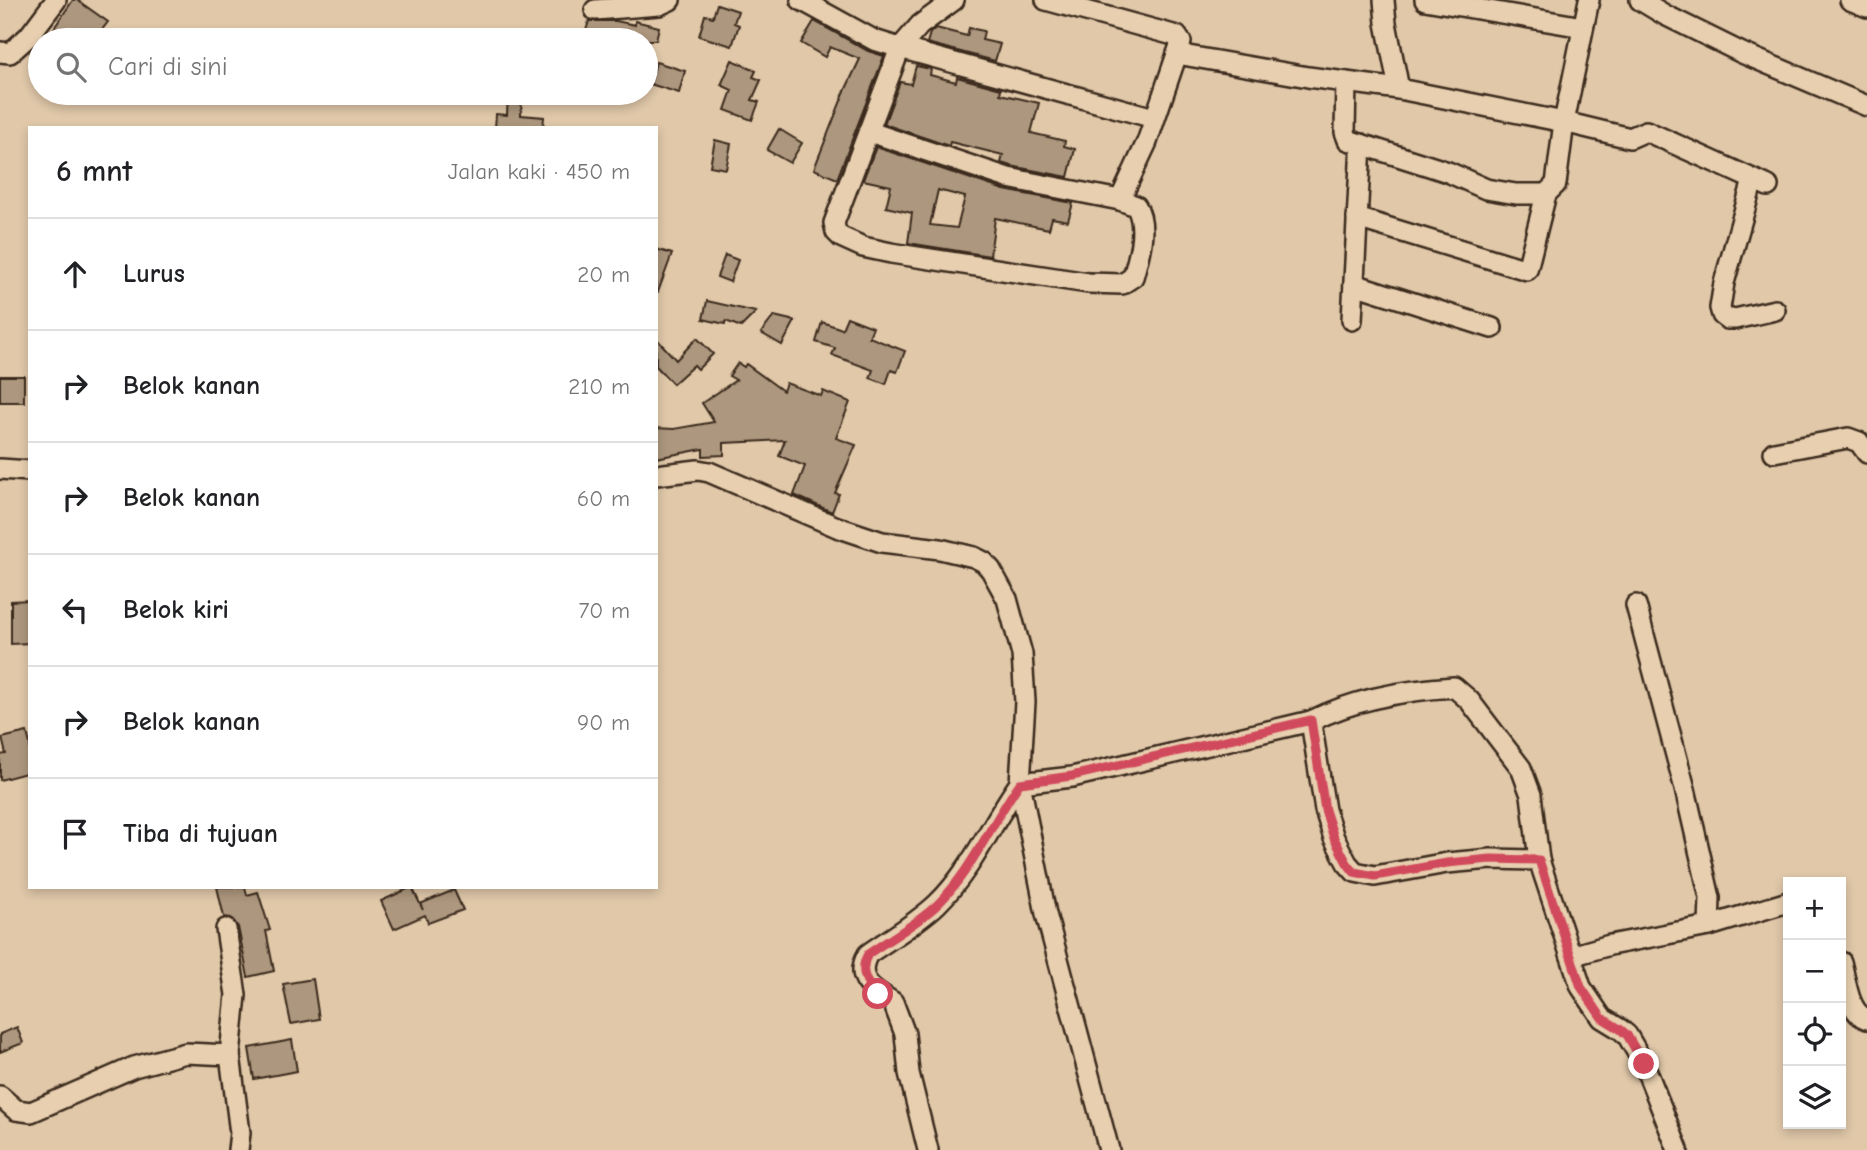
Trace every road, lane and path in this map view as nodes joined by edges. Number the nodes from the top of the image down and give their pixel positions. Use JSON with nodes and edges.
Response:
{"nodes":[{"id":1,"x":56,"y":0,"type":"edge"},
{"id":2,"x":670,"y":0,"type":"edge"},
{"id":3,"x":801,"y":0,"type":"edge"},
{"id":4,"x":1046,"y":0,"type":"edge"},
{"id":5,"x":1384,"y":0,"type":"edge"},
{"id":6,"x":1425,"y":0,"type":"edge"},
{"id":7,"x":1588,"y":0,"type":"edge"},
{"id":8,"x":1640,"y":0,"type":"edge"},
{"id":9,"x":1850,"y":0,"type":"edge"},
{"id":10,"x":950,"y":1,"type":"edge"},
{"id":11,"x":1867,"y":7,"type":"edge"},
{"id":12,"x":595,"y":10,"type":"dead end"},
{"id":13,"x":1583,"y":27,"type":"junction"},
{"id":14,"x":34,"y":28,"type":"edge"},
{"id":15,"x":28,"y":36,"type":"edge"},
{"id":16,"x":900,"y":48,"type":"junction"},
{"id":17,"x":0,"y":52,"type":"edge"},
{"id":18,"x":1177,"y":54,"type":"junction"},
{"id":19,"x":1346,"y":82,"type":"junction"},
{"id":20,"x":1399,"y":89,"type":"junction"},
{"id":21,"x":1867,"y":106,"type":"edge"},
{"id":22,"x":1154,"y":118,"type":"junction"},
{"id":23,"x":1564,"y":122,"type":"junction"},
{"id":24,"x":870,"y":132,"type":"junction"},
{"id":25,"x":1361,"y":144,"type":"junction"},
{"id":26,"x":1546,"y":194,"type":"junction"},
{"id":27,"x":1120,"y":200,"type":"junction"},
{"id":28,"x":1357,"y":218,"type":"junction"},
{"id":29,"x":1354,"y":284,"type":"junction"},
{"id":30,"x":1775,"y":310,"type":"dead end"},
{"id":31,"x":1352,"y":320,"type":"dead end"},
{"id":32,"x":1492,"y":328,"type":"dead end"},
{"id":33,"x":1774,"y":453,"type":"dead end"},
{"id":34,"x":1867,"y":453,"type":"edge"},
{"id":35,"x":0,"y":469,"type":"edge"},
{"id":36,"x":28,"y":471,"type":"edge"},
{"id":37,"x":658,"y":475,"type":"edge"},
{"id":38,"x":1636,"y":605,"type":"dead end"},
{"id":39,"x":1311,"y":720,"type":"junction"},
{"id":40,"x":1020,"y":783,"type":"junction"},
{"id":41,"x":1539,"y":860,"type":"junction"},
{"id":42,"x":1783,"y":904,"type":"edge"},
{"id":43,"x":1709,"y":926,"type":"junction"},
{"id":44,"x":226,"y":929,"type":"dead end"},
{"id":45,"x":1571,"y":956,"type":"junction"},
{"id":46,"x":1846,"y":982,"type":"edge"},
{"id":47,"x":1867,"y":1019,"type":"edge"},
{"id":48,"x":230,"y":1055,"type":"junction"},
{"id":49,"x":0,"y":1096,"type":"edge"},
{"id":50,"x":239,"y":1150,"type":"edge"},
{"id":51,"x":928,"y":1150,"type":"edge"},
{"id":52,"x":1109,"y":1150,"type":"edge"},
{"id":53,"x":1678,"y":1150,"type":"edge"}],
"edges":[{"from":1,"to":14,"type":"street"},
{"from":2,"to":12,"type":"street"},
{"from":3,"to":16,"type":"street"},
{"from":4,"to":18,"type":"street"},
{"from":5,"to":20,"type":"street"},
{"from":6,"to":13,"type":"street"},
{"from":7,"to":13,"type":"street"},
{"from":8,"to":21,"type":"street"},
{"from":9,"to":11,"type":"street"},
{"from":10,"to":16,"type":"street"},
{"from":13,"to":23,"type":"street"},
{"from":15,"to":17,"type":"street"},
{"from":16,"to":22,"type":"street"},
{"from":16,"to":24,"type":"street"},
{"from":18,"to":19,"type":"street"},
{"from":18,"to":22,"type":"street"},
{"from":19,"to":20,"type":"street"},
{"from":19,"to":25,"type":"street"},
{"from":20,"to":23,"type":"street"},
{"from":22,"to":27,"type":"street"},
{"from":23,"to":26,"type":"street"},
{"from":23,"to":30,"type":"street"},
{"from":24,"to":27,"type":"street"},
{"from":24,"to":27,"type":"street"},
{"from":25,"to":26,"type":"street"},
{"from":25,"to":28,"type":"street"},
{"from":26,"to":28,"type":"street"},
{"from":28,"to":29,"type":"street"},
{"from":29,"to":31,"type":"street"},
{"from":29,"to":32,"type":"street"},
{"from":33,"to":34,"type":"street"},
{"from":35,"to":36,"type":"street"},
{"from":37,"to":40,"type":"street"},
{"from":38,"to":43,"type":"street"},
{"from":39,"to":40,"type":"street"},
{"from":39,"to":41,"type":"street"},
{"from":39,"to":41,"type":"street"},
{"from":40,"to":51,"type":"street"},
{"from":40,"to":52,"type":"street"},
{"from":41,"to":45,"type":"street"},
{"from":42,"to":43,"type":"street"},
{"from":43,"to":45,"type":"street"},
{"from":44,"to":48,"type":"street"},
{"from":45,"to":53,"type":"street"},
{"from":46,"to":47,"type":"street"},
{"from":48,"to":49,"type":"street"},
{"from":48,"to":50,"type":"street"}]}
